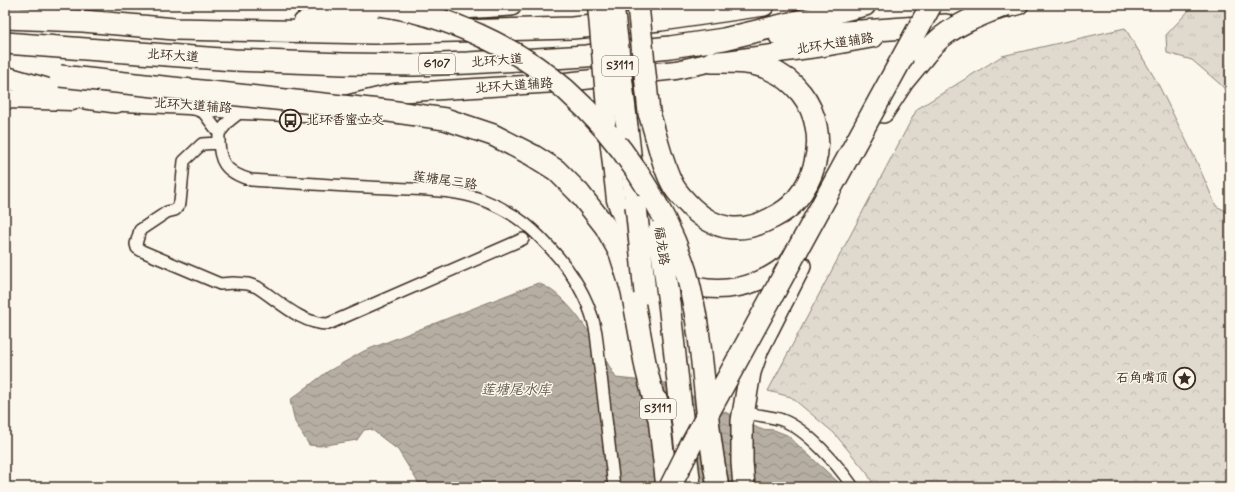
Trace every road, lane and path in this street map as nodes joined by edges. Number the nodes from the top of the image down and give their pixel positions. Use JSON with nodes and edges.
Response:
{"nodes":[{"id":1,"x":379,"y":5,"type":"edge"},
{"id":2,"x":511,"y":5,"type":"edge"},
{"id":3,"x":597,"y":5,"type":"edge"},
{"id":4,"x":613,"y":5,"type":"edge"},
{"id":5,"x":638,"y":5,"type":"edge"},
{"id":6,"x":764,"y":5,"type":"edge"},
{"id":7,"x":865,"y":5,"type":"edge"},
{"id":8,"x":931,"y":5,"type":"edge"},
{"id":9,"x":1006,"y":5,"type":"edge"},
{"id":10,"x":1019,"y":5,"type":"edge"},
{"id":11,"x":5,"y":18,"type":"edge"},
{"id":12,"x":946,"y":25,"type":"junction"},
{"id":13,"x":274,"y":32,"type":"junction"},
{"id":14,"x":724,"y":39,"type":"junction"},
{"id":15,"x":5,"y":43,"type":"edge"},
{"id":16,"x":712,"y":62,"type":"junction"},
{"id":17,"x":5,"y":71,"type":"edge"},
{"id":18,"x":5,"y":77,"type":"edge"},
{"id":19,"x":5,"y":99,"type":"edge"},
{"id":20,"x":116,"y":102,"type":"junction"},
{"id":21,"x":188,"y":105,"type":"junction"},
{"id":22,"x":243,"y":110,"type":"junction"},
{"id":23,"x":649,"y":113,"type":"junction"},
{"id":24,"x":219,"y":138,"type":"junction"},
{"id":25,"x":816,"y":236,"type":"junction"},
{"id":26,"x":523,"y":239,"type":"dead end"},
{"id":27,"x":644,"y":331,"type":"junction"},
{"id":28,"x":752,"y":414,"type":"dead end"},
{"id":29,"x":614,"y":487,"type":"edge"},
{"id":30,"x":667,"y":487,"type":"edge"},
{"id":31,"x":670,"y":487,"type":"edge"},
{"id":32,"x":690,"y":487,"type":"edge"},
{"id":33,"x":718,"y":487,"type":"edge"},
{"id":34,"x":744,"y":487,"type":"edge"},
{"id":35,"x":852,"y":487,"type":"edge"}],
"edges":[{"from":1,"to":33,"type":"highway","bridge":true},
{"from":2,"to":13,"type":"highway"},
{"from":3,"to":25,"type":"main road","bridge":true},
{"from":4,"to":27,"type":"highway","name":"福龙路","number":"S3111","bridge":true},
{"from":5,"to":23,"type":"highway","name":"福龙路","number":"S3111","bridge":true},
{"from":6,"to":13,"type":"highway"},
{"from":7,"to":14,"type":"highway","name":"北环大道","number":"G107"},
{"from":8,"to":31,"type":"highway","bridge":true},
{"from":9,"to":25,"type":"highway","bridge":true},
{"from":10,"to":12,"type":"main road","name":"北环大道辅路"},
{"from":11,"to":13,"type":"highway"},
{"from":12,"to":14,"type":"highway"},
{"from":12,"to":16,"type":"main road","name":"北环大道辅路"},
{"from":14,"to":15,"type":"highway","name":"北环大道","number":"G107"},
{"from":16,"to":22,"type":"main road","name":"北环大道辅路"},
{"from":16,"to":23,"type":"highway"},
{"from":17,"to":27,"type":"highway","bridge":true},
{"from":18,"to":20,"type":"highway"},
{"from":19,"to":20,"type":"main road","name":"北环大道辅路"},
{"from":20,"to":21,"type":"main road","name":"北环大道辅路"},
{"from":21,"to":22,"type":"main road","name":"北环大道辅路"},
{"from":21,"to":24,"type":"street"},
{"from":22,"to":24,"type":"street"},
{"from":23,"to":32,"type":"highway","name":"福龙路","number":"S3111","bridge":true},
{"from":24,"to":26,"type":"street"},
{"from":24,"to":29,"type":"street","name":"莲塘尾三路"},
{"from":25,"to":34,"type":"highway"},
{"from":27,"to":30,"type":"highway","name":"福龙路","number":"S3111"},
{"from":28,"to":35,"type":"street"}]}
